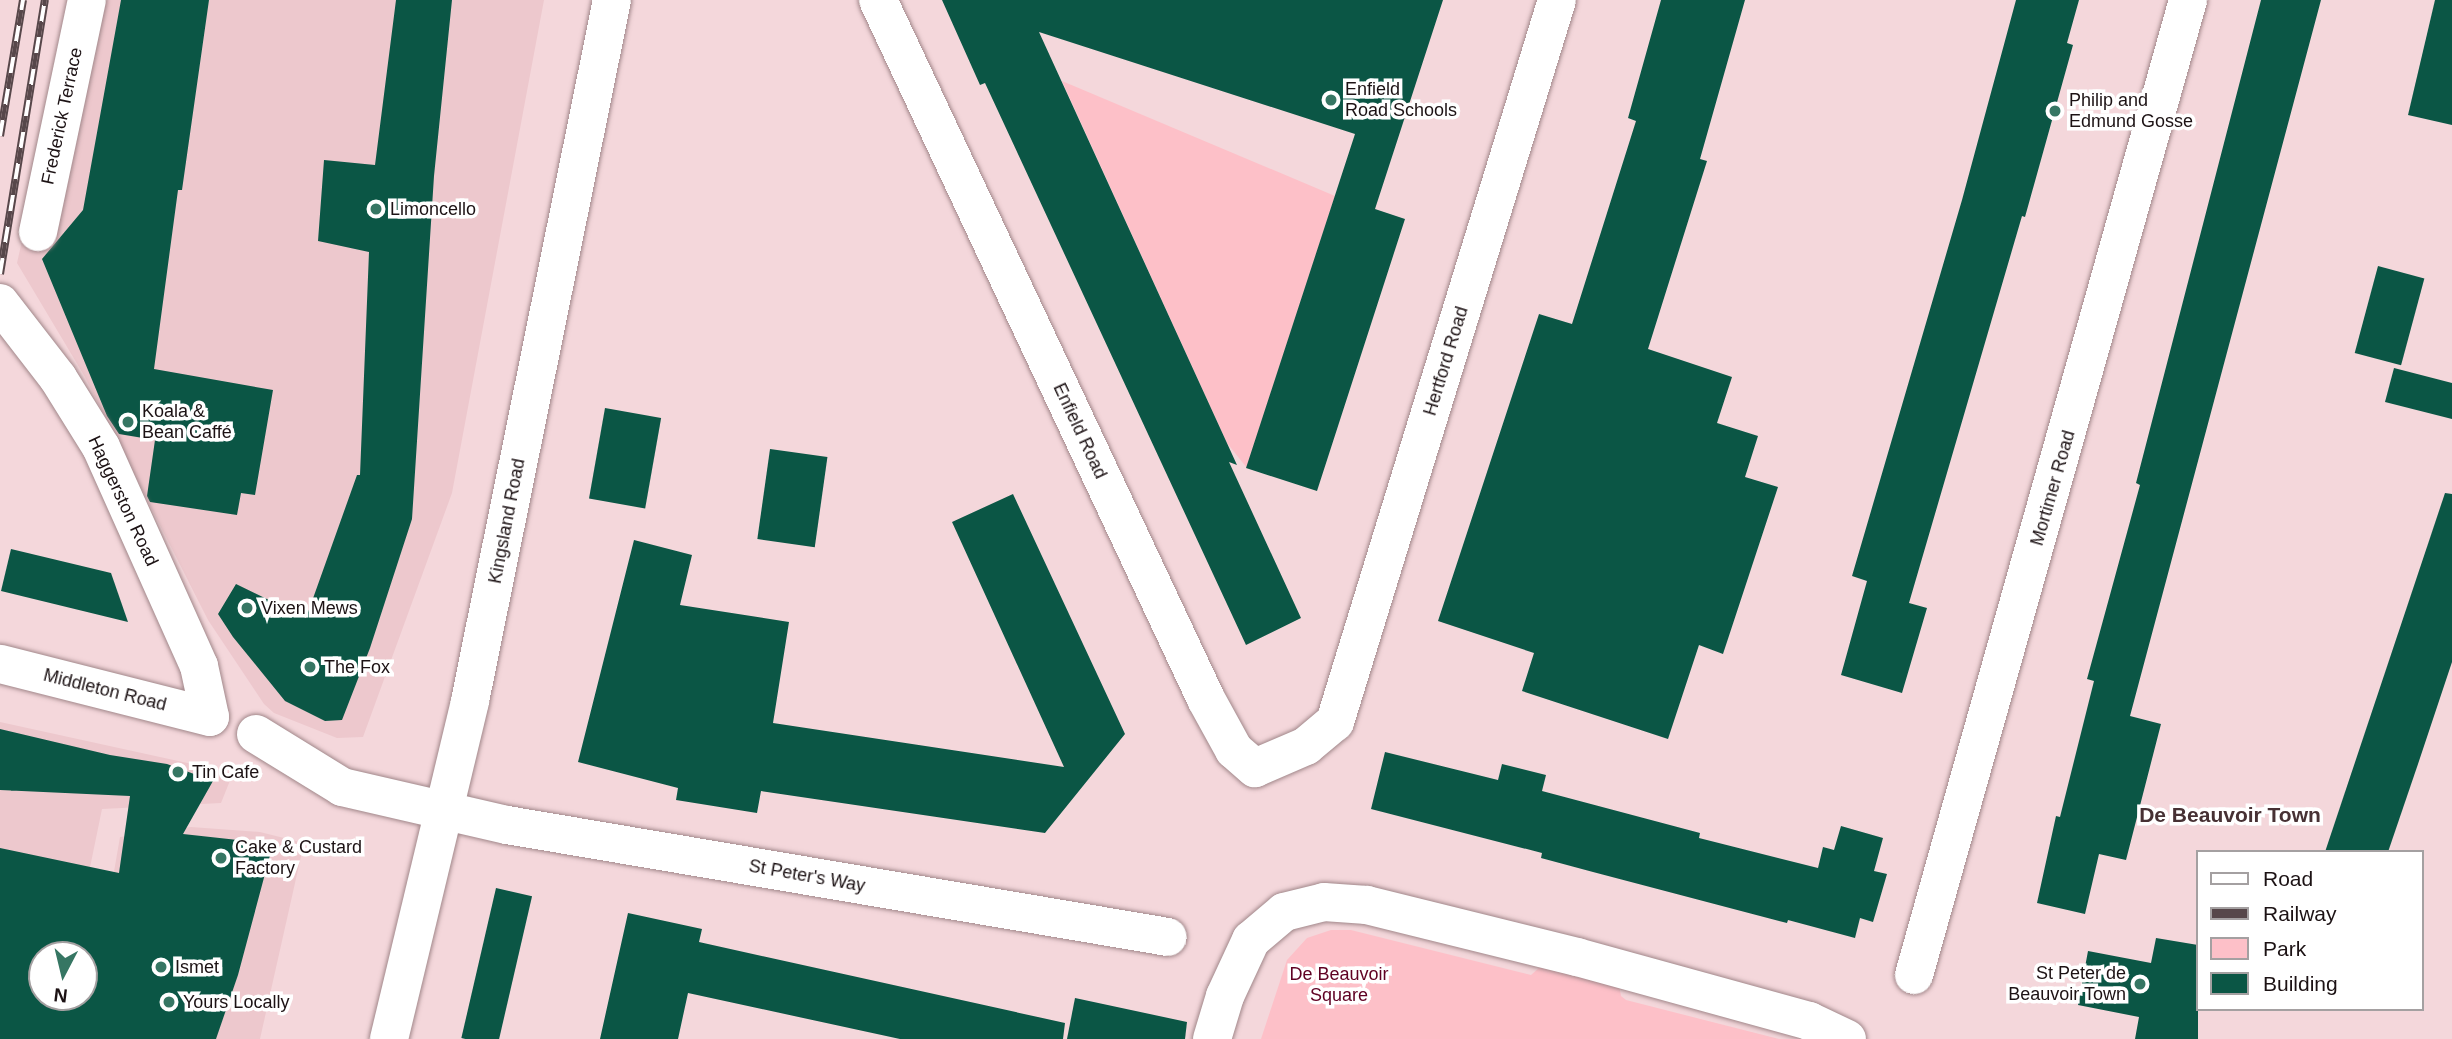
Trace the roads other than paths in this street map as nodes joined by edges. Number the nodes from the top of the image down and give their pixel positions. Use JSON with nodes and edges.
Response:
{"nodes":[{"id":1,"x":87,"y":0,"type":"edge"},
{"id":2,"x":612,"y":0,"type":"edge"},
{"id":3,"x":878,"y":0,"type":"edge"},
{"id":4,"x":1557,"y":0,"type":"edge"},
{"id":5,"x":2188,"y":0,"type":"edge"},
{"id":6,"x":38,"y":232,"type":"dead end"},
{"id":7,"x":0,"y":303,"type":"edge"},
{"id":8,"x":0,"y":664,"type":"edge"},
{"id":9,"x":210,"y":717,"type":"joint"},
{"id":10,"x":1335,"y":722,"type":"joint"},
{"id":11,"x":256,"y":734,"type":"dead end"},
{"id":12,"x":446,"y":811,"type":"junction"},
{"id":13,"x":1168,"y":937,"type":"dead end"},
{"id":14,"x":1914,"y":975,"type":"dead end"},
{"id":15,"x":389,"y":1039,"type":"edge"},
{"id":16,"x":1212,"y":1039,"type":"edge"},
{"id":17,"x":1847,"y":1039,"type":"edge"}],
"edges":[{"from":1,"to":6,"type":"main road","name":"Frederick Terrace"},
{"from":2,"to":12,"type":"main road","name":"Kingsland Road"},
{"from":3,"to":10,"type":"main road","name":"Enfield Road"},
{"from":4,"to":10,"type":"main road","name":"Hertford Road"},
{"from":5,"to":14,"type":"main road","name":"Mortimer Road"},
{"from":7,"to":9,"type":"main road","name":"Haggerston Road"},
{"from":8,"to":9,"type":"main road","name":"Middleton Road"},
{"from":11,"to":12,"type":"main road"},
{"from":12,"to":13,"type":"main road","name":"St Peter's Way"},
{"from":12,"to":15,"type":"main road","name":"Kingsland Road"},
{"from":16,"to":17,"type":"main road"}]}
